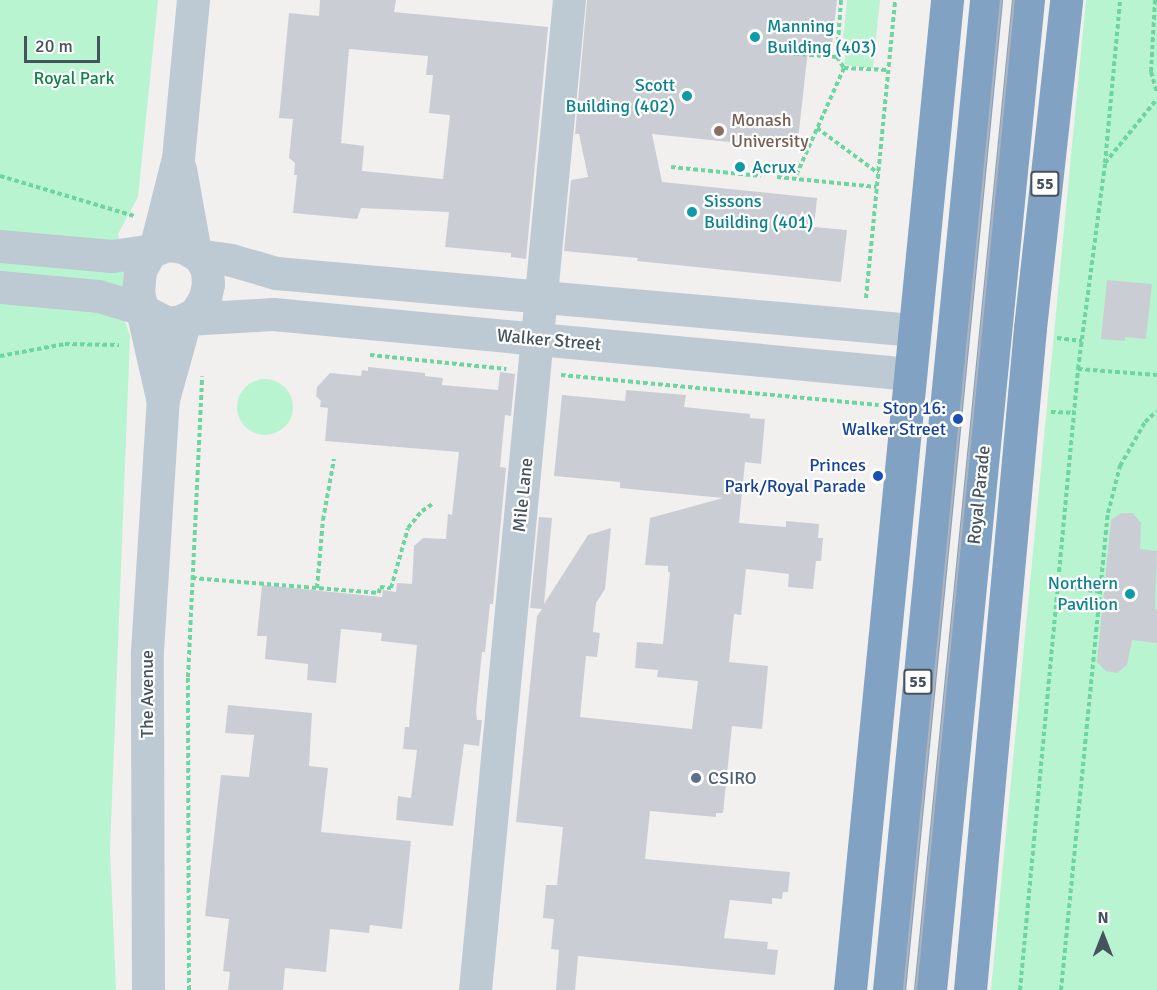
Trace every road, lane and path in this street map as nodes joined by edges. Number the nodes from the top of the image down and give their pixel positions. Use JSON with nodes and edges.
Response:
{"nodes":[{"id":1,"x":193,"y":0,"type":"edge"},
{"id":2,"x":569,"y":0,"type":"edge"},
{"id":3,"x":841,"y":0,"type":"edge"},
{"id":4,"x":895,"y":0,"type":"edge"},
{"id":5,"x":946,"y":0,"type":"edge"},
{"id":6,"x":986,"y":0,"type":"edge"},
{"id":7,"x":1028,"y":0,"type":"edge"},
{"id":8,"x":1066,"y":0,"type":"edge"},
{"id":9,"x":1120,"y":0,"type":"edge"},
{"id":10,"x":1155,"y":0,"type":"edge"},
{"id":11,"x":772,"y":52,"type":"dead end"},
{"id":12,"x":837,"y":57,"type":"junction"},
{"id":13,"x":844,"y":68,"type":"junction"},
{"id":14,"x":888,"y":70,"type":"junction"},
{"id":15,"x":1157,"y":93,"type":"edge"},
{"id":16,"x":1157,"y":99,"type":"edge"},
{"id":17,"x":817,"y":128,"type":"junction"},
{"id":18,"x":178,"y":158,"type":"junction"},
{"id":19,"x":1105,"y":163,"type":"junction"},
{"id":20,"x":671,"y":166,"type":"dead end"},
{"id":21,"x":878,"y":173,"type":"junction"},
{"id":22,"x":0,"y":176,"type":"edge"},
{"id":23,"x":761,"y":176,"type":"dead end"},
{"id":24,"x":777,"y":177,"type":"dead end"},
{"id":25,"x":795,"y":178,"type":"junction"},
{"id":26,"x":877,"y":186,"type":"junction"},
{"id":27,"x":131,"y":216,"type":"dead end"},
{"id":28,"x":0,"y":246,"type":"edge"},
{"id":29,"x":154,"y":249,"type":"junction"},
{"id":30,"x":196,"y":254,"type":"junction"},
{"id":31,"x":0,"y":287,"type":"edge"},
{"id":32,"x":540,"y":298,"type":"junction"},
{"id":33,"x":866,"y":299,"type":"dead end"},
{"id":34,"x":144,"y":310,"type":"junction"},
{"id":35,"x":186,"y":320,"type":"junction"},
{"id":36,"x":835,"y":324,"type":"junction"},
{"id":37,"x":914,"y":330,"type":"junction"},
{"id":38,"x":537,"y":339,"type":"junction"},
{"id":39,"x":951,"y":341,"type":"junction"},
{"id":40,"x":119,"y":345,"type":"dead end"},
{"id":41,"x":0,"y":356,"type":"edge"},
{"id":42,"x":992,"y":365,"type":"junction"},
{"id":43,"x":830,"y":367,"type":"junction"},
{"id":44,"x":202,"y":369,"type":"dead end"},
{"id":45,"x":1078,"y":369,"type":"junction"},
{"id":46,"x":1026,"y":371,"type":"junction"},
{"id":47,"x":910,"y":374,"type":"junction"},
{"id":48,"x":948,"y":374,"type":"junction"},
{"id":49,"x":1157,"y":375,"type":"edge"},
{"id":50,"x":163,"y":399,"type":"junction"},
{"id":51,"x":1157,"y":411,"type":"edge"},
{"id":52,"x":334,"y":459,"type":"dead end"},
{"id":53,"x":434,"y":503,"type":"dead end"},
{"id":54,"x":239,"y":575,"type":"dead end"},
{"id":55,"x":192,"y":579,"type":"junction"},
{"id":56,"x":238,"y":582,"type":"junction"},
{"id":57,"x":1058,"y":586,"type":"junction"},
{"id":58,"x":316,"y":588,"type":"junction"},
{"id":59,"x":1102,"y":592,"type":"junction"},
{"id":60,"x":958,"y":715,"type":"junction"},
{"id":61,"x":996,"y":719,"type":"junction"},
{"id":62,"x":148,"y":990,"type":"edge"},
{"id":63,"x":189,"y":990,"type":"edge"},
{"id":64,"x":475,"y":990,"type":"edge"},
{"id":65,"x":850,"y":990,"type":"edge"},
{"id":66,"x":889,"y":990,"type":"edge"},
{"id":67,"x":930,"y":990,"type":"edge"},
{"id":68,"x":970,"y":990,"type":"edge"},
{"id":69,"x":1020,"y":990,"type":"edge"},
{"id":70,"x":1061,"y":990,"type":"edge"}],
"edges":[{"from":1,"to":18,"type":"street"},
{"from":2,"to":32,"type":"street","name":"Mile Lane"},
{"from":3,"to":12,"type":"path"},
{"from":4,"to":14,"type":"path"},
{"from":5,"to":37,"type":"highway","number":"55"},
{"from":6,"to":39,"type":"highway","number":"55"},
{"from":7,"to":42,"type":"highway","name":"Royal Parade","number":"55"},
{"from":8,"to":46,"type":"highway","name":"Royal Parade","number":"55"},
{"from":9,"to":19,"type":"path"},
{"from":10,"to":15,"type":"path"},
{"from":11,"to":12,"type":"path"},
{"from":12,"to":13,"type":"path"},
{"from":13,"to":14,"type":"path"},
{"from":13,"to":17,"type":"path"},
{"from":14,"to":21,"type":"path"},
{"from":16,"to":19,"type":"path"},
{"from":17,"to":21,"type":"path"},
{"from":17,"to":25,"type":"path"},
{"from":18,"to":29,"type":"street"},
{"from":18,"to":30,"type":"street"},
{"from":19,"to":45,"type":"path"},
{"from":20,"to":23,"type":"path"},
{"from":21,"to":26,"type":"path"},
{"from":22,"to":27,"type":"path"},
{"from":24,"to":25,"type":"path"},
{"from":25,"to":26,"type":"path"},
{"from":26,"to":33,"type":"path"},
{"from":28,"to":29,"type":"street"},
{"from":29,"to":30,"type":"street"},
{"from":29,"to":34,"type":"street"},
{"from":30,"to":32,"type":"street"},
{"from":30,"to":35,"type":"street"},
{"from":31,"to":34,"type":"street"},
{"from":32,"to":36,"type":"street"},
{"from":32,"to":38,"type":"street","name":"Mile Lane"},
{"from":34,"to":35,"type":"street"},
{"from":34,"to":50,"type":"street","name":"The Avenue"},
{"from":35,"to":38,"type":"street","name":"Walker Street"},
{"from":35,"to":50,"type":"street","name":"The Avenue"},
{"from":36,"to":37,"type":"street"},
{"from":36,"to":43,"type":"street"},
{"from":37,"to":39,"type":"highway"},
{"from":37,"to":47,"type":"highway","number":"55"},
{"from":38,"to":43,"type":"street","name":"Walker Street"},
{"from":38,"to":64,"type":"street","name":"Mile Lane"},
{"from":39,"to":42,"type":"highway"},
{"from":39,"to":48,"type":"highway","number":"55"},
{"from":40,"to":41,"type":"path"},
{"from":42,"to":46,"type":"highway"},
{"from":42,"to":48,"type":"highway"},
{"from":42,"to":60,"type":"highway","name":"Royal Parade","number":"55"},
{"from":43,"to":47,"type":"street","name":"Walker Street"},
{"from":44,"to":55,"type":"path"},
{"from":45,"to":49,"type":"path"},
{"from":45,"to":57,"type":"path"},
{"from":46,"to":61,"type":"highway","name":"Royal Parade","number":"55"},
{"from":47,"to":48,"type":"highway"},
{"from":47,"to":65,"type":"highway","number":"55"},
{"from":48,"to":66,"type":"highway","number":"55"},
{"from":50,"to":62,"type":"street","name":"The Avenue"},
{"from":51,"to":59,"type":"path"},
{"from":52,"to":58,"type":"path"},
{"from":53,"to":58,"type":"path"},
{"from":54,"to":56,"type":"path"},
{"from":55,"to":56,"type":"path"},
{"from":55,"to":63,"type":"path"},
{"from":56,"to":58,"type":"path"},
{"from":57,"to":59,"type":"path"},
{"from":57,"to":69,"type":"path"},
{"from":59,"to":70,"type":"path"},
{"from":60,"to":61,"type":"highway"},
{"from":60,"to":67,"type":"highway","name":"Royal Parade","number":"55"},
{"from":61,"to":68,"type":"highway","name":"Royal Parade","number":"55"}]}
